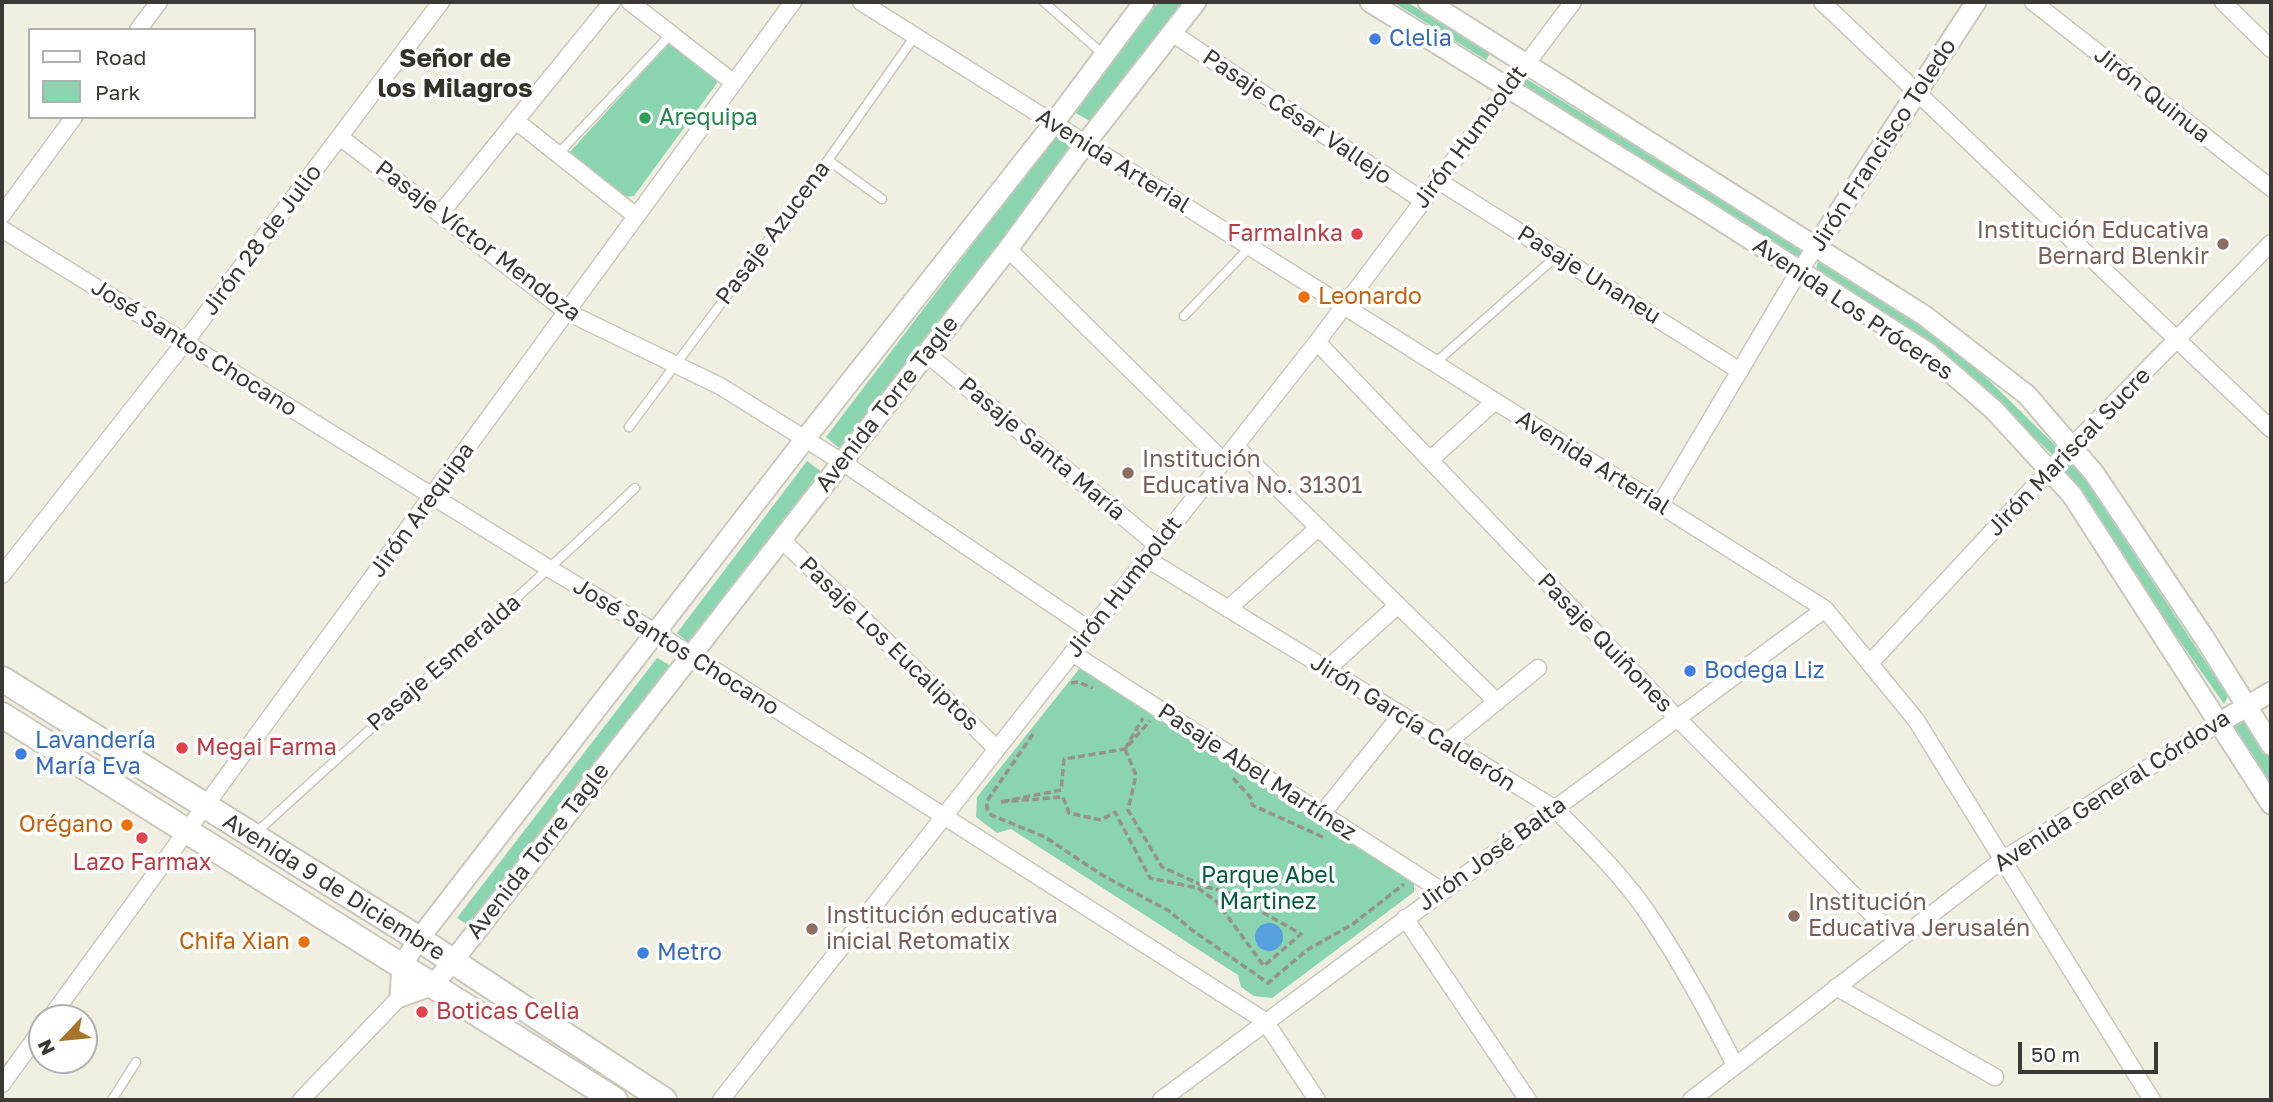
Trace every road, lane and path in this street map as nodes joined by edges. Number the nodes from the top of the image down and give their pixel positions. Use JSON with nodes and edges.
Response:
{"nodes":[{"id":1,"x":159,"y":2,"type":"edge"},
{"id":2,"x":441,"y":2,"type":"edge"},
{"id":3,"x":612,"y":2,"type":"edge"},
{"id":4,"x":630,"y":2,"type":"edge"},
{"id":5,"x":793,"y":2,"type":"edge"},
{"id":6,"x":861,"y":2,"type":"edge"},
{"id":7,"x":1044,"y":2,"type":"edge"},
{"id":8,"x":1144,"y":2,"type":"edge"},
{"id":9,"x":1196,"y":2,"type":"edge"},
{"id":10,"x":1370,"y":2,"type":"edge"},
{"id":11,"x":1428,"y":2,"type":"edge"},
{"id":12,"x":1573,"y":2,"type":"edge"},
{"id":13,"x":1822,"y":2,"type":"edge"},
{"id":14,"x":1976,"y":2,"type":"edge"},
{"id":15,"x":2033,"y":2,"type":"edge"},
{"id":16,"x":2223,"y":2,"type":"edge"},
{"id":17,"x":140,"y":28,"type":"edge"},
{"id":18,"x":1172,"y":33,"type":"junction"},
{"id":19,"x":671,"y":34,"type":"junction"},
{"id":20,"x":915,"y":36,"type":"junction"},
{"id":21,"x":2271,"y":49,"type":"edge"},
{"id":22,"x":1104,"y":55,"type":"junction"},
{"id":23,"x":1525,"y":63,"type":"junction"},
{"id":24,"x":734,"y":83,"type":"junction"},
{"id":25,"x":1507,"y":87,"type":"junction"},
{"id":26,"x":1918,"y":93,"type":"junction"},
{"id":27,"x":73,"y":119,"type":"edge"},
{"id":28,"x":516,"y":121,"type":"junction"},
{"id":29,"x":1053,"y":124,"type":"junction"},
{"id":30,"x":340,"y":137,"type":"junction"},
{"id":31,"x":1085,"y":144,"type":"junction"},
{"id":32,"x":558,"y":154,"type":"junction"},
{"id":33,"x":828,"y":160,"type":"junction"},
{"id":34,"x":1437,"y":180,"type":"junction"},
{"id":35,"x":2271,"y":188,"type":"edge"},
{"id":36,"x":882,"y":199,"type":"dead end"},
{"id":37,"x":1422,"y":200,"type":"junction"},
{"id":38,"x":440,"y":214,"type":"junction"},
{"id":39,"x":2,"y":215,"type":"edge"},
{"id":40,"x":636,"y":216,"type":"junction"},
{"id":41,"x":2,"y":229,"type":"edge"},
{"id":42,"x":2271,"y":243,"type":"edge"},
{"id":43,"x":1250,"y":247,"type":"junction"},
{"id":44,"x":1816,"y":247,"type":"junction"},
{"id":45,"x":1009,"y":249,"type":"junction"},
{"id":46,"x":1558,"y":255,"type":"junction"},
{"id":47,"x":1799,"y":271,"type":"junction"},
{"id":48,"x":1343,"y":306,"type":"junction"},
{"id":49,"x":567,"y":312,"type":"junction"},
{"id":50,"x":1184,"y":316,"type":"dead end"},
{"id":51,"x":2177,"y":339,"type":"junction"},
{"id":52,"x":185,"y":342,"type":"junction"},
{"id":53,"x":1317,"y":342,"type":"junction"},
{"id":54,"x":927,"y":354,"type":"junction"},
{"id":55,"x":1435,"y":363,"type":"junction"},
{"id":56,"x":675,"y":364,"type":"junction"},
{"id":57,"x":1740,"y":371,"type":"junction"},
{"id":58,"x":1495,"y":401,"type":"junction"},
{"id":59,"x":629,"y":427,"type":"dead end"},
{"id":60,"x":2271,"y":429,"type":"edge"},
{"id":61,"x":805,"y":439,"type":"junction"},
{"id":62,"x":1235,"y":446,"type":"junction"},
{"id":63,"x":2072,"y":446,"type":"junction"},
{"id":64,"x":1430,"y":460,"type":"junction"},
{"id":65,"x":1223,"y":461,"type":"junction"},
{"id":66,"x":842,"y":462,"type":"junction"},
{"id":67,"x":2050,"y":469,"type":"junction"},
{"id":68,"x":635,"y":488,"type":"dead end"},
{"id":69,"x":433,"y":495,"type":"junction"},
{"id":70,"x":1660,"y":505,"type":"junction"},
{"id":71,"x":1318,"y":527,"type":"junction"},
{"id":72,"x":781,"y":539,"type":"junction"},
{"id":73,"x":1157,"y":545,"type":"junction"},
{"id":74,"x":1146,"y":559,"type":"junction"},
{"id":75,"x":550,"y":569,"type":"junction"},
{"id":76,"x":2,"y":575,"type":"edge"},
{"id":77,"x":1398,"y":605,"type":"junction"},
{"id":78,"x":1228,"y":609,"type":"junction"},
{"id":79,"x":1825,"y":609,"type":"junction"},
{"id":80,"x":1090,"y":630,"type":"junction"},
{"id":81,"x":655,"y":632,"type":"junction"},
{"id":82,"x":1072,"y":653,"type":"junction"},
{"id":83,"x":691,"y":654,"type":"junction"},
{"id":84,"x":1870,"y":663,"type":"junction"},
{"id":85,"x":1538,"y":668,"type":"dead end"},
{"id":86,"x":1326,"y":670,"type":"junction"},
{"id":87,"x":2,"y":679,"type":"edge"},
{"id":88,"x":1066,"y":685,"type":"dead end"},
{"id":89,"x":2271,"y":692,"type":"edge"},
{"id":90,"x":1103,"y":693,"type":"dead end"},
{"id":91,"x":1497,"y":702,"type":"junction"},
{"id":92,"x":2247,"y":706,"type":"junction"},
{"id":93,"x":1146,"y":713,"type":"dead end"},
{"id":94,"x":2,"y":715,"type":"edge"},
{"id":95,"x":1156,"y":715,"type":"dead end"},
{"id":96,"x":1401,"y":715,"type":"junction"},
{"id":97,"x":1677,"y":718,"type":"junction"},
{"id":98,"x":2219,"y":723,"type":"junction"},
{"id":99,"x":1037,"y":728,"type":"dead end"},
{"id":100,"x":1446,"y":743,"type":"junction"},
{"id":101,"x":2271,"y":746,"type":"edge"},
{"id":102,"x":997,"y":749,"type":"junction"},
{"id":103,"x":1125,"y":750,"type":"junction"},
{"id":104,"x":1225,"y":771,"type":"dead end"},
{"id":105,"x":2271,"y":804,"type":"edge"},
{"id":106,"x":206,"y":807,"type":"junction"},
{"id":107,"x":1554,"y":808,"type":"junction"},
{"id":108,"x":1322,"y":814,"type":"junction"},
{"id":109,"x":944,"y":816,"type":"junction"},
{"id":110,"x":187,"y":832,"type":"junction"},
{"id":111,"x":252,"y":836,"type":"junction"},
{"id":112,"x":1327,"y":838,"type":"dead end"},
{"id":113,"x":2002,"y":860,"type":"junction"},
{"id":114,"x":1414,"y":877,"type":"dead end"},
{"id":115,"x":1442,"y":891,"type":"junction"},
{"id":116,"x":1405,"y":918,"type":"junction"},
{"id":117,"x":419,"y":939,"type":"junction"},
{"id":118,"x":1898,"y":940,"type":"junction"},
{"id":119,"x":453,"y":961,"type":"junction"},
{"id":120,"x":402,"y":965,"type":"junction"},
{"id":121,"x":433,"y":985,"type":"junction"},
{"id":122,"x":1836,"y":987,"type":"junction"},
{"id":123,"x":400,"y":997,"type":"junction"},
{"id":124,"x":60,"y":1004,"type":"edge"},
{"id":125,"x":1265,"y":1021,"type":"junction"},
{"id":126,"x":28,"y":1048,"type":"edge"},
{"id":127,"x":136,"y":1062,"type":"dead end"},
{"id":128,"x":1735,"y":1065,"type":"junction"},
{"id":129,"x":1995,"y":1077,"type":"dead end"},
{"id":130,"x":2,"y":1084,"type":"edge"},
{"id":131,"x":1700,"y":1097,"type":"edge"},
{"id":132,"x":112,"y":1100,"type":"edge"},
{"id":133,"x":301,"y":1100,"type":"edge"},
{"id":134,"x":615,"y":1100,"type":"edge"},
{"id":135,"x":664,"y":1100,"type":"edge"},
{"id":136,"x":721,"y":1100,"type":"edge"},
{"id":137,"x":1161,"y":1100,"type":"edge"},
{"id":138,"x":1317,"y":1100,"type":"edge"},
{"id":139,"x":1528,"y":1100,"type":"edge"},
{"id":140,"x":2152,"y":1100,"type":"edge"}],
"edges":[{"from":1,"to":17,"type":"street"},
{"from":2,"to":30,"type":"street","name":"Jirón 28 de Julio"},
{"from":3,"to":28,"type":"street"},
{"from":4,"to":19,"type":"street"},
{"from":5,"to":24,"type":"street","name":"Jirón Arequipa"},
{"from":6,"to":20,"type":"street","name":"Avenida Arterial"},
{"from":7,"to":22,"type":"lane"},
{"from":8,"to":22,"type":"street","name":"Avenida Torre Tagle"},
{"from":9,"to":18,"type":"street","name":"Avenida Torre Tagle"},
{"from":10,"to":25,"type":"street","name":"Avenida Los Próceres"},
{"from":11,"to":23,"type":"street","name":"Avenida Los Próceres"},
{"from":12,"to":23,"type":"street","name":"Jirón Humboldt"},
{"from":13,"to":26,"type":"street"},
{"from":14,"to":26,"type":"street","name":"Jirón Francisco Toledo"},
{"from":15,"to":35,"type":"street","name":"Jirón Quinua"},
{"from":16,"to":21,"type":"street"},
{"from":18,"to":31,"type":"street","name":"Avenida Torre Tagle"},
{"from":18,"to":37,"type":"street","name":"Pasaje César Vallejo"},
{"from":19,"to":24,"type":"street"},
{"from":19,"to":32,"type":"lane"},
{"from":20,"to":29,"type":"street","name":"Avenida Arterial"},
{"from":20,"to":33,"type":"lane","name":"Pasaje Azucena"},
{"from":22,"to":29,"type":"street","name":"Avenida Torre Tagle"},
{"from":23,"to":25,"type":"street","name":"Jirón Humboldt"},
{"from":23,"to":44,"type":"street","name":"Avenida Los Próceres"},
{"from":24,"to":40,"type":"street","name":"Jirón Arequipa"},
{"from":25,"to":34,"type":"street","name":"Jirón Humboldt"},
{"from":25,"to":47,"type":"street","name":"Avenida Los Próceres"},
{"from":26,"to":44,"type":"street","name":"Jirón Francisco Toledo"},
{"from":26,"to":51,"type":"street"},
{"from":27,"to":39,"type":"street"},
{"from":28,"to":32,"type":"street"},
{"from":28,"to":38,"type":"street"},
{"from":29,"to":31,"type":"street","name":"Avenida Arterial"},
{"from":29,"to":61,"type":"street","name":"Avenida Torre Tagle"},
{"from":30,"to":38,"type":"street","name":"Pasaje Víctor Mendoza"},
{"from":30,"to":52,"type":"street","name":"Jirón 28 de Julio"},
{"from":31,"to":43,"type":"street","name":"Avenida Arterial"},
{"from":31,"to":45,"type":"street","name":"Avenida Torre Tagle"},
{"from":32,"to":40,"type":"street"},
{"from":33,"to":36,"type":"lane"},
{"from":33,"to":56,"type":"lane","name":"Pasaje Azucena"},
{"from":34,"to":37,"type":"street","name":"Jirón Humboldt"},
{"from":34,"to":46,"type":"street","name":"Pasaje Unaneu"},
{"from":37,"to":48,"type":"street","name":"Jirón Humboldt"},
{"from":38,"to":49,"type":"street","name":"Pasaje Víctor Mendoza"},
{"from":40,"to":49,"type":"street","name":"Jirón Arequipa"},
{"from":41,"to":52,"type":"street","name":"José Santos Chocano"},
{"from":42,"to":51,"type":"street","name":"Jirón Mariscal Sucre"},
{"from":43,"to":48,"type":"street","name":"Avenida Arterial"},
{"from":43,"to":50,"type":"lane"},
{"from":44,"to":47,"type":"street","name":"Jirón Francisco Toledo"},
{"from":44,"to":63,"type":"street","name":"Avenida Los Próceres"},
{"from":45,"to":54,"type":"street","name":"Avenida Torre Tagle"},
{"from":45,"to":65,"type":"street"},
{"from":46,"to":55,"type":"lane"},
{"from":46,"to":57,"type":"street","name":"Pasaje Unaneu"},
{"from":47,"to":57,"type":"street","name":"Jirón Francisco Toledo"},
{"from":47,"to":67,"type":"street","name":"Avenida Los Próceres"},
{"from":48,"to":53,"type":"street","name":"Jirón Humboldt"},
{"from":48,"to":55,"type":"street","name":"Avenida Arterial"},
{"from":49,"to":56,"type":"street","name":"Pasaje Víctor Mendoza"},
{"from":49,"to":69,"type":"street","name":"Jirón Arequipa"},
{"from":51,"to":60,"type":"street"},
{"from":51,"to":63,"type":"street","name":"Jirón Mariscal Sucre"},
{"from":52,"to":69,"type":"street","name":"José Santos Chocano"},
{"from":52,"to":76,"type":"street","name":"Jirón 28 de Julio"},
{"from":53,"to":62,"type":"street","name":"Jirón Humboldt"},
{"from":53,"to":64,"type":"street","name":"Pasaje Quiñones"},
{"from":54,"to":66,"type":"street","name":"Avenida Torre Tagle"},
{"from":54,"to":73,"type":"street","name":"Pasaje Santa María"},
{"from":55,"to":58,"type":"street","name":"Avenida Arterial"},
{"from":56,"to":59,"type":"lane","name":"Pasaje Azucena"},
{"from":56,"to":61,"type":"street","name":"Pasaje Víctor Mendoza"},
{"from":57,"to":70,"type":"street","name":"Jirón Francisco Toledo"},
{"from":58,"to":64,"type":"street"},
{"from":58,"to":70,"type":"street","name":"Avenida Arterial"},
{"from":61,"to":66,"type":"street"},
{"from":61,"to":81,"type":"street","name":"Avenida Torre Tagle"},
{"from":62,"to":65,"type":"street","name":"Jirón Humboldt"},
{"from":62,"to":71,"type":"street"},
{"from":63,"to":67,"type":"street","name":"Jirón Mariscal Sucre"},
{"from":63,"to":92,"type":"street","name":"Avenida Los Próceres"},
{"from":64,"to":97,"type":"street","name":"Pasaje Quiñones"},
{"from":65,"to":73,"type":"street","name":"Jirón Humboldt"},
{"from":66,"to":72,"type":"street","name":"Avenida Torre Tagle"},
{"from":66,"to":80,"type":"street"},
{"from":67,"to":84,"type":"street","name":"Jirón Mariscal Sucre"},
{"from":67,"to":98,"type":"street","name":"Avenida Los Próceres"},
{"from":68,"to":75,"type":"lane","name":"Pasaje Esmeralda"},
{"from":69,"to":75,"type":"street","name":"José Santos Chocano"},
{"from":69,"to":106,"type":"street","name":"Jirón Arequipa"},
{"from":70,"to":79,"type":"street","name":"Avenida Arterial"},
{"from":71,"to":77,"type":"street"},
{"from":71,"to":78,"type":"street"},
{"from":72,"to":83,"type":"street","name":"Avenida Torre Tagle"},
{"from":72,"to":102,"type":"street","name":"Pasaje Los Eucaliptos"},
{"from":73,"to":74,"type":"street","name":"Jirón Humboldt"},
{"from":74,"to":78,"type":"street","name":"Jirón García Calderón"},
{"from":74,"to":80,"type":"street","name":"Jirón Humboldt"},
{"from":75,"to":81,"type":"street","name":"José Santos Chocano"},
{"from":75,"to":111,"type":"lane","name":"Pasaje Esmeralda"},
{"from":77,"to":86,"type":"street"},
{"from":77,"to":91,"type":"street"},
{"from":78,"to":86,"type":"street","name":"Jirón García Calderón"},
{"from":79,"to":84,"type":"street","name":"Avenida Arterial"},
{"from":79,"to":97,"type":"street","name":"Jirón José Balta"},
{"from":80,"to":82,"type":"street","name":"Jirón Humboldt"},
{"from":81,"to":83,"type":"street","name":"José Santos Chocano"},
{"from":81,"to":117,"type":"street","name":"Avenida Torre Tagle"},
{"from":82,"to":102,"type":"street","name":"Jirón Humboldt"},
{"from":82,"to":108,"type":"street","name":"Pasaje Abel Martínez"},
{"from":83,"to":109,"type":"street","name":"José Santos Chocano"},
{"from":83,"to":119,"type":"street","name":"Avenida Torre Tagle"},
{"from":84,"to":113,"type":"street","name":"Avenida Arterial"},
{"from":85,"to":91,"type":"street"},
{"from":86,"to":96,"type":"street","name":"Jirón García Calderón"},
{"from":87,"to":106,"type":"main road","name":"Avenida 9 de Diciembre"},
{"from":88,"to":90,"type":"path"},
{"from":89,"to":92,"type":"street","name":"Avenida General Córdova"},
{"from":91,"to":100,"type":"street"},
{"from":92,"to":98,"type":"street","name":"Avenida General Córdova"},
{"from":92,"to":101,"type":"street","name":"Avenida Los Próceres"},
{"from":93,"to":103,"type":"path"},
{"from":94,"to":110,"type":"main road","name":"Avenida 9 de Diciembre"},
{"from":95,"to":103,"type":"path"},
{"from":96,"to":100,"type":"street","name":"Jirón García Calderón"},
{"from":96,"to":108,"type":"street"},
{"from":97,"to":107,"type":"street","name":"Jirón José Balta"},
{"from":97,"to":118,"type":"street","name":"Pasaje Quiñones"},
{"from":98,"to":105,"type":"street","name":"Avenida Los Próceres"},
{"from":98,"to":113,"type":"street","name":"Avenida General Córdova"},
{"from":99,"to":114,"type":"path"},
{"from":100,"to":107,"type":"street","name":"Jirón García Calderón"},
{"from":102,"to":109,"type":"street","name":"Jirón Humboldt"},
{"from":103,"to":103,"type":"path"},
{"from":104,"to":112,"type":"path"},
{"from":106,"to":110,"type":"street","name":"Jirón Arequipa"},
{"from":106,"to":111,"type":"main road","name":"Avenida 9 de Diciembre"},
{"from":107,"to":115,"type":"street","name":"Jirón José Balta"},
{"from":107,"to":128,"type":"street","name":"Jirón García Calderón"},
{"from":108,"to":115,"type":"street","name":"Pasaje Abel Martínez"},
{"from":109,"to":125,"type":"street","name":"José Santos Chocano"},
{"from":109,"to":136,"type":"street","name":"Jirón Humboldt"},
{"from":110,"to":120,"type":"main road","name":"Avenida 9 de Diciembre"},
{"from":110,"to":124,"type":"street","name":"Jirón Arequipa"},
{"from":111,"to":117,"type":"main road","name":"Avenida 9 de Diciembre"},
{"from":113,"to":118,"type":"street","name":"Avenida General Córdova"},
{"from":113,"to":140,"type":"street","name":"Avenida Arterial"},
{"from":115,"to":116,"type":"street","name":"Jirón José Balta"},
{"from":116,"to":125,"type":"street","name":"Jirón José Balta"},
{"from":116,"to":139,"type":"street"},
{"from":117,"to":119,"type":"main road","name":"Avenida 9 de Diciembre"},
{"from":117,"to":120,"type":"street","name":"Avenida Torre Tagle"},
{"from":118,"to":122,"type":"street","name":"Avenida General Córdova"},
{"from":119,"to":121,"type":"street","name":"Avenida Torre Tagle"},
{"from":119,"to":135,"type":"main road","name":"Avenida 9 de Diciembre"},
{"from":120,"to":121,"type":"main road","name":"Avenida 9 de Diciembre"},
{"from":120,"to":123,"type":"street","name":"Avenida Torre Tagle"},
{"from":121,"to":123,"type":"street"},
{"from":121,"to":134,"type":"main road","name":"Avenida 9 de Diciembre"},
{"from":122,"to":128,"type":"street","name":"Avenida General Córdova"},
{"from":122,"to":129,"type":"street"},
{"from":123,"to":133,"type":"street"},
{"from":125,"to":137,"type":"street","name":"Jirón José Balta"},
{"from":125,"to":138,"type":"street","name":"José Santos Chocano"},
{"from":126,"to":130,"type":"street"},
{"from":127,"to":132,"type":"lane"},
{"from":128,"to":131,"type":"street","name":"Avenida General Córdova"}]}
